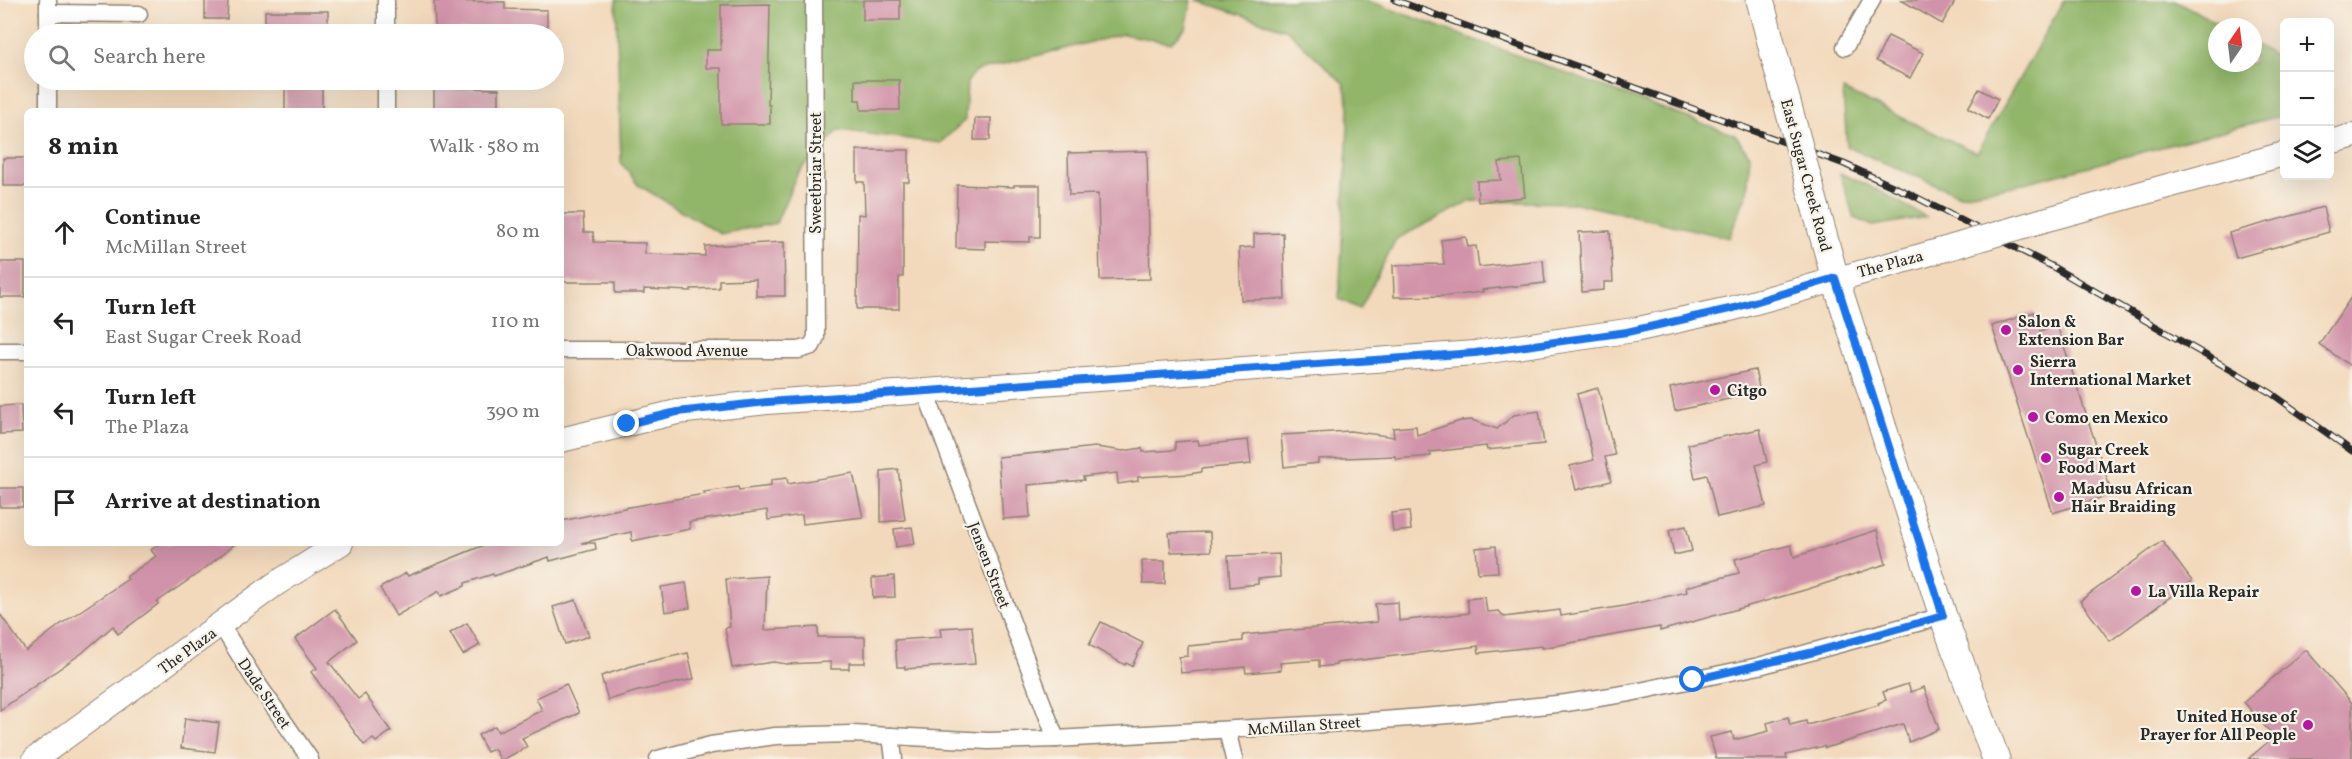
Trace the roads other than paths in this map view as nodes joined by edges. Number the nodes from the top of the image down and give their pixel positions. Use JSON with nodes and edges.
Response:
{"nodes":[{"id":1,"x":386,"y":0,"type":"edge"},
{"id":2,"x":814,"y":0,"type":"edge"},
{"id":3,"x":1760,"y":0,"type":"edge"},
{"id":4,"x":1872,"y":0,"type":"edge"},
{"id":5,"x":48,"y":7,"type":"edge"},
{"id":6,"x":139,"y":14,"type":"dead end"},
{"id":7,"x":48,"y":24,"type":"edge"},
{"id":8,"x":386,"y":24,"type":"edge"},
{"id":9,"x":1845,"y":47,"type":"dead end"},
{"id":10,"x":48,"y":90,"type":"edge"},
{"id":11,"x":386,"y":90,"type":"edge"},
{"id":12,"x":48,"y":108,"type":"edge"},
{"id":13,"x":386,"y":108,"type":"edge"},
{"id":14,"x":2352,"y":136,"type":"edge"},
{"id":15,"x":2334,"y":141,"type":"edge"},
{"id":16,"x":2280,"y":155,"type":"edge"},
{"id":17,"x":1835,"y":278,"type":"junction"},
{"id":18,"x":812,"y":346,"type":"joint"},
{"id":19,"x":0,"y":351,"type":"edge"},
{"id":20,"x":24,"y":351,"type":"edge"},
{"id":21,"x":564,"y":351,"type":"edge"},
{"id":22,"x":925,"y":391,"type":"junction"},
{"id":23,"x":564,"y":439,"type":"edge"},
{"id":24,"x":336,"y":546,"type":"edge"},
{"id":25,"x":1943,"y":616,"type":"junction"},
{"id":26,"x":221,"y":625,"type":"junction"},
{"id":27,"x":1227,"y":730,"type":"junction"},
{"id":28,"x":891,"y":736,"type":"junction"},
{"id":29,"x":1056,"y":739,"type":"junction"},
{"id":30,"x":35,"y":759,"type":"edge"},
{"id":31,"x":310,"y":759,"type":"edge"},
{"id":32,"x":658,"y":759,"type":"edge"},
{"id":33,"x":894,"y":759,"type":"edge"},
{"id":34,"x":1234,"y":759,"type":"edge"},
{"id":35,"x":1996,"y":759,"type":"edge"}],
"edges":[{"from":1,"to":8,"type":"street"},
{"from":2,"to":18,"type":"street","name":"Sweetbriar Street"},
{"from":3,"to":17,"type":"main road","name":"East Sugar Creek Road","bridge":true},
{"from":4,"to":9,"type":"street"},
{"from":5,"to":6,"type":"street"},
{"from":5,"to":7,"type":"street"},
{"from":10,"to":12,"type":"street"},
{"from":11,"to":13,"type":"street"},
{"from":14,"to":15,"type":"main road"},
{"from":16,"to":17,"type":"main road","name":"The Plaza","bridge":true},
{"from":17,"to":22,"type":"main road","name":"The Plaza"},
{"from":17,"to":25,"type":"main road","name":"East Sugar Creek Road"},
{"from":18,"to":21,"type":"street","name":"Oakwood Avenue"},
{"from":19,"to":20,"type":"street"},
{"from":22,"to":23,"type":"main road","name":"The Plaza"},
{"from":22,"to":29,"type":"street","name":"Jensen Street"},
{"from":24,"to":26,"type":"main road","name":"The Plaza"},
{"from":25,"to":27,"type":"street","name":"McMillan Street"},
{"from":25,"to":35,"type":"main road","name":"East Sugar Creek Road"},
{"from":26,"to":30,"type":"main road","name":"The Plaza"},
{"from":26,"to":31,"type":"street","name":"Dade Street"},
{"from":27,"to":29,"type":"street","name":"McMillan Street"},
{"from":27,"to":34,"type":"street"},
{"from":28,"to":29,"type":"street","name":"McMillan Street"},
{"from":28,"to":32,"type":"street","name":"McMillan Street"},
{"from":28,"to":33,"type":"street"}]}
